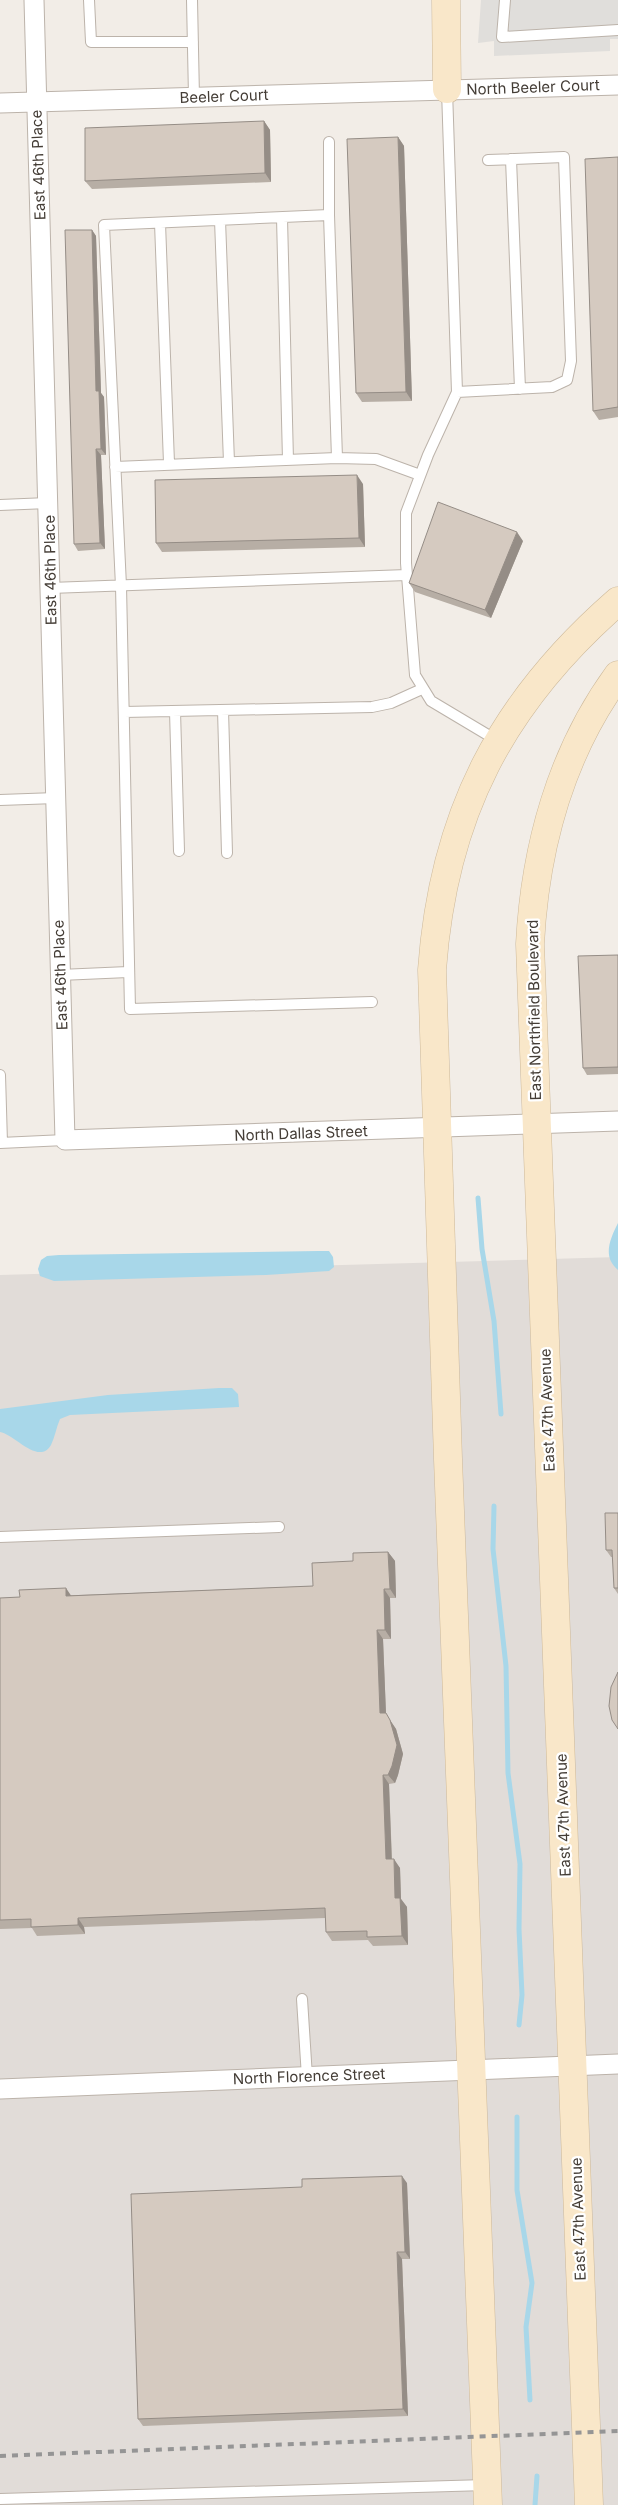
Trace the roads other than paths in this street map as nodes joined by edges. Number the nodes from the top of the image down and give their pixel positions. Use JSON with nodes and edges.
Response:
{"nodes":[{"id":1,"x":34,"y":0,"type":"edge"},
{"id":2,"x":89,"y":0,"type":"edge"},
{"id":3,"x":192,"y":0,"type":"edge"},
{"id":4,"x":446,"y":0,"type":"edge"},
{"id":5,"x":504,"y":0,"type":"edge"},
{"id":6,"x":618,"y":30,"type":"edge"},
{"id":7,"x":193,"y":42,"type":"junction"},
{"id":8,"x":618,"y":85,"type":"edge"},
{"id":9,"x":448,"y":89,"type":"junction"},
{"id":10,"x":194,"y":97,"type":"junction"},
{"id":11,"x":37,"y":102,"type":"junction"},
{"id":12,"x":0,"y":103,"type":"edge"},
{"id":13,"x":329,"y":142,"type":"dead end"},
{"id":14,"x":511,"y":159,"type":"junction"},
{"id":15,"x":488,"y":160,"type":"dead end"},
{"id":16,"x":329,"y":215,"type":"junction"},
{"id":17,"x":282,"y":218,"type":"junction"},
{"id":18,"x":220,"y":220,"type":"junction"},
{"id":19,"x":160,"y":223,"type":"junction"},
{"id":20,"x":520,"y":389,"type":"junction"},
{"id":21,"x":457,"y":392,"type":"junction"},
{"id":22,"x":337,"y":458,"type":"junction"},
{"id":23,"x":288,"y":460,"type":"junction"},
{"id":24,"x":229,"y":462,"type":"junction"},
{"id":25,"x":169,"y":463,"type":"junction"},
{"id":26,"x":115,"y":467,"type":"junction"},
{"id":27,"x":420,"y":475,"type":"junction"},
{"id":28,"x":48,"y":503,"type":"junction"},
{"id":29,"x":0,"y":505,"type":"edge"},
{"id":30,"x":407,"y":575,"type":"junction"},
{"id":31,"x":121,"y":586,"type":"junction"},
{"id":32,"x":50,"y":588,"type":"junction"},
{"id":33,"x":618,"y":601,"type":"edge"},
{"id":34,"x":618,"y":675,"type":"edge"},
{"id":35,"x":422,"y":689,"type":"junction"},
{"id":36,"x":223,"y":710,"type":"junction"},
{"id":37,"x":175,"y":711,"type":"junction"},
{"id":38,"x":124,"y":712,"type":"junction"},
{"id":39,"x":498,"y":742,"type":"junction"},
{"id":40,"x":56,"y":798,"type":"junction"},
{"id":41,"x":0,"y":800,"type":"edge"},
{"id":42,"x":179,"y":851,"type":"dead end"},
{"id":43,"x":227,"y":853,"type":"dead end"},
{"id":44,"x":128,"y":972,"type":"junction"},
{"id":45,"x":60,"y":975,"type":"junction"},
{"id":46,"x":372,"y":1002,"type":"dead end"},
{"id":47,"x":0,"y":1075,"type":"edge"},
{"id":48,"x":618,"y":1121,"type":"edge"},
{"id":49,"x":536,"y":1124,"type":"junction"},
{"id":50,"x":437,"y":1128,"type":"junction"},
{"id":51,"x":65,"y":1140,"type":"junction"},
{"id":52,"x":1,"y":1143,"type":"edge"},
{"id":53,"x":279,"y":1527,"type":"dead end"},
{"id":54,"x":0,"y":1536,"type":"edge"},
{"id":55,"x":302,"y":1999,"type":"dead end"},
{"id":56,"x":618,"y":2064,"type":"edge"},
{"id":57,"x":572,"y":2066,"type":"junction"},
{"id":58,"x":471,"y":2069,"type":"junction"},
{"id":59,"x":306,"y":2077,"type":"junction"},
{"id":60,"x":0,"y":2089,"type":"edge"},
{"id":61,"x":487,"y":2495,"type":"edge"},
{"id":62,"x":0,"y":2499,"type":"edge"},
{"id":63,"x":589,"y":2505,"type":"edge"}],
"edges":[{"from":1,"to":11,"type":"street","name":"East 46th Place"},
{"from":2,"to":7,"type":"lane"},
{"from":3,"to":7,"type":"lane"},
{"from":4,"to":9,"type":"main road"},
{"from":5,"to":6,"type":"lane"},
{"from":7,"to":10,"type":"lane"},
{"from":8,"to":9,"type":"street","name":"North Beeler Court"},
{"from":9,"to":10,"type":"street","name":"Beeler Court"},
{"from":9,"to":21,"type":"lane"},
{"from":10,"to":11,"type":"street","name":"Beeler Court"},
{"from":11,"to":12,"type":"street","name":"Beeler Court"},
{"from":11,"to":28,"type":"street","name":"East 46th Place"},
{"from":13,"to":16,"type":"lane"},
{"from":14,"to":15,"type":"lane"},
{"from":14,"to":20,"type":"lane"},
{"from":14,"to":20,"type":"lane"},
{"from":16,"to":17,"type":"lane"},
{"from":16,"to":22,"type":"lane"},
{"from":17,"to":18,"type":"lane"},
{"from":17,"to":23,"type":"lane"},
{"from":18,"to":19,"type":"lane"},
{"from":18,"to":24,"type":"lane"},
{"from":19,"to":25,"type":"lane"},
{"from":19,"to":26,"type":"lane"},
{"from":20,"to":21,"type":"lane"},
{"from":21,"to":27,"type":"lane"},
{"from":22,"to":23,"type":"lane"},
{"from":22,"to":27,"type":"lane"},
{"from":23,"to":24,"type":"lane"},
{"from":24,"to":25,"type":"lane"},
{"from":25,"to":26,"type":"lane"},
{"from":26,"to":31,"type":"lane"},
{"from":27,"to":30,"type":"lane"},
{"from":28,"to":29,"type":"lane"},
{"from":28,"to":32,"type":"street","name":"East 46th Place"},
{"from":30,"to":31,"type":"lane"},
{"from":30,"to":35,"type":"lane"},
{"from":31,"to":32,"type":"lane"},
{"from":31,"to":38,"type":"lane"},
{"from":32,"to":40,"type":"street","name":"East 46th Place"},
{"from":33,"to":39,"type":"main road"},
{"from":34,"to":49,"type":"main road","name":"East Northfield Boulevard"},
{"from":35,"to":36,"type":"lane"},
{"from":35,"to":39,"type":"lane"},
{"from":36,"to":37,"type":"lane"},
{"from":36,"to":43,"type":"lane"},
{"from":37,"to":38,"type":"lane"},
{"from":37,"to":42,"type":"lane"},
{"from":38,"to":44,"type":"lane"},
{"from":39,"to":50,"type":"main road"},
{"from":40,"to":41,"type":"lane"},
{"from":40,"to":45,"type":"street","name":"East 46th Place"},
{"from":44,"to":45,"type":"lane"},
{"from":44,"to":46,"type":"lane"},
{"from":45,"to":51,"type":"street","name":"East 46th Place"},
{"from":47,"to":52,"type":"lane"},
{"from":48,"to":49,"type":"street","name":"North Dallas Street"},
{"from":49,"to":50,"type":"street","name":"North Dallas Street"},
{"from":49,"to":57,"type":"main road","name":"East 47th Avenue"},
{"from":50,"to":51,"type":"street","name":"North Dallas Street"},
{"from":50,"to":58,"type":"main road"},
{"from":51,"to":52,"type":"lane"},
{"from":53,"to":54,"type":"lane"},
{"from":55,"to":59,"type":"lane"},
{"from":56,"to":57,"type":"street","name":"North Florence Street"},
{"from":57,"to":58,"type":"street","name":"North Florence Street"},
{"from":57,"to":63,"type":"main road","name":"East 47th Avenue"},
{"from":58,"to":59,"type":"street","name":"North Florence Street"},
{"from":58,"to":61,"type":"main road"},
{"from":59,"to":60,"type":"street","name":"North Florence Street"},
{"from":61,"to":62,"type":"lane"}]}
